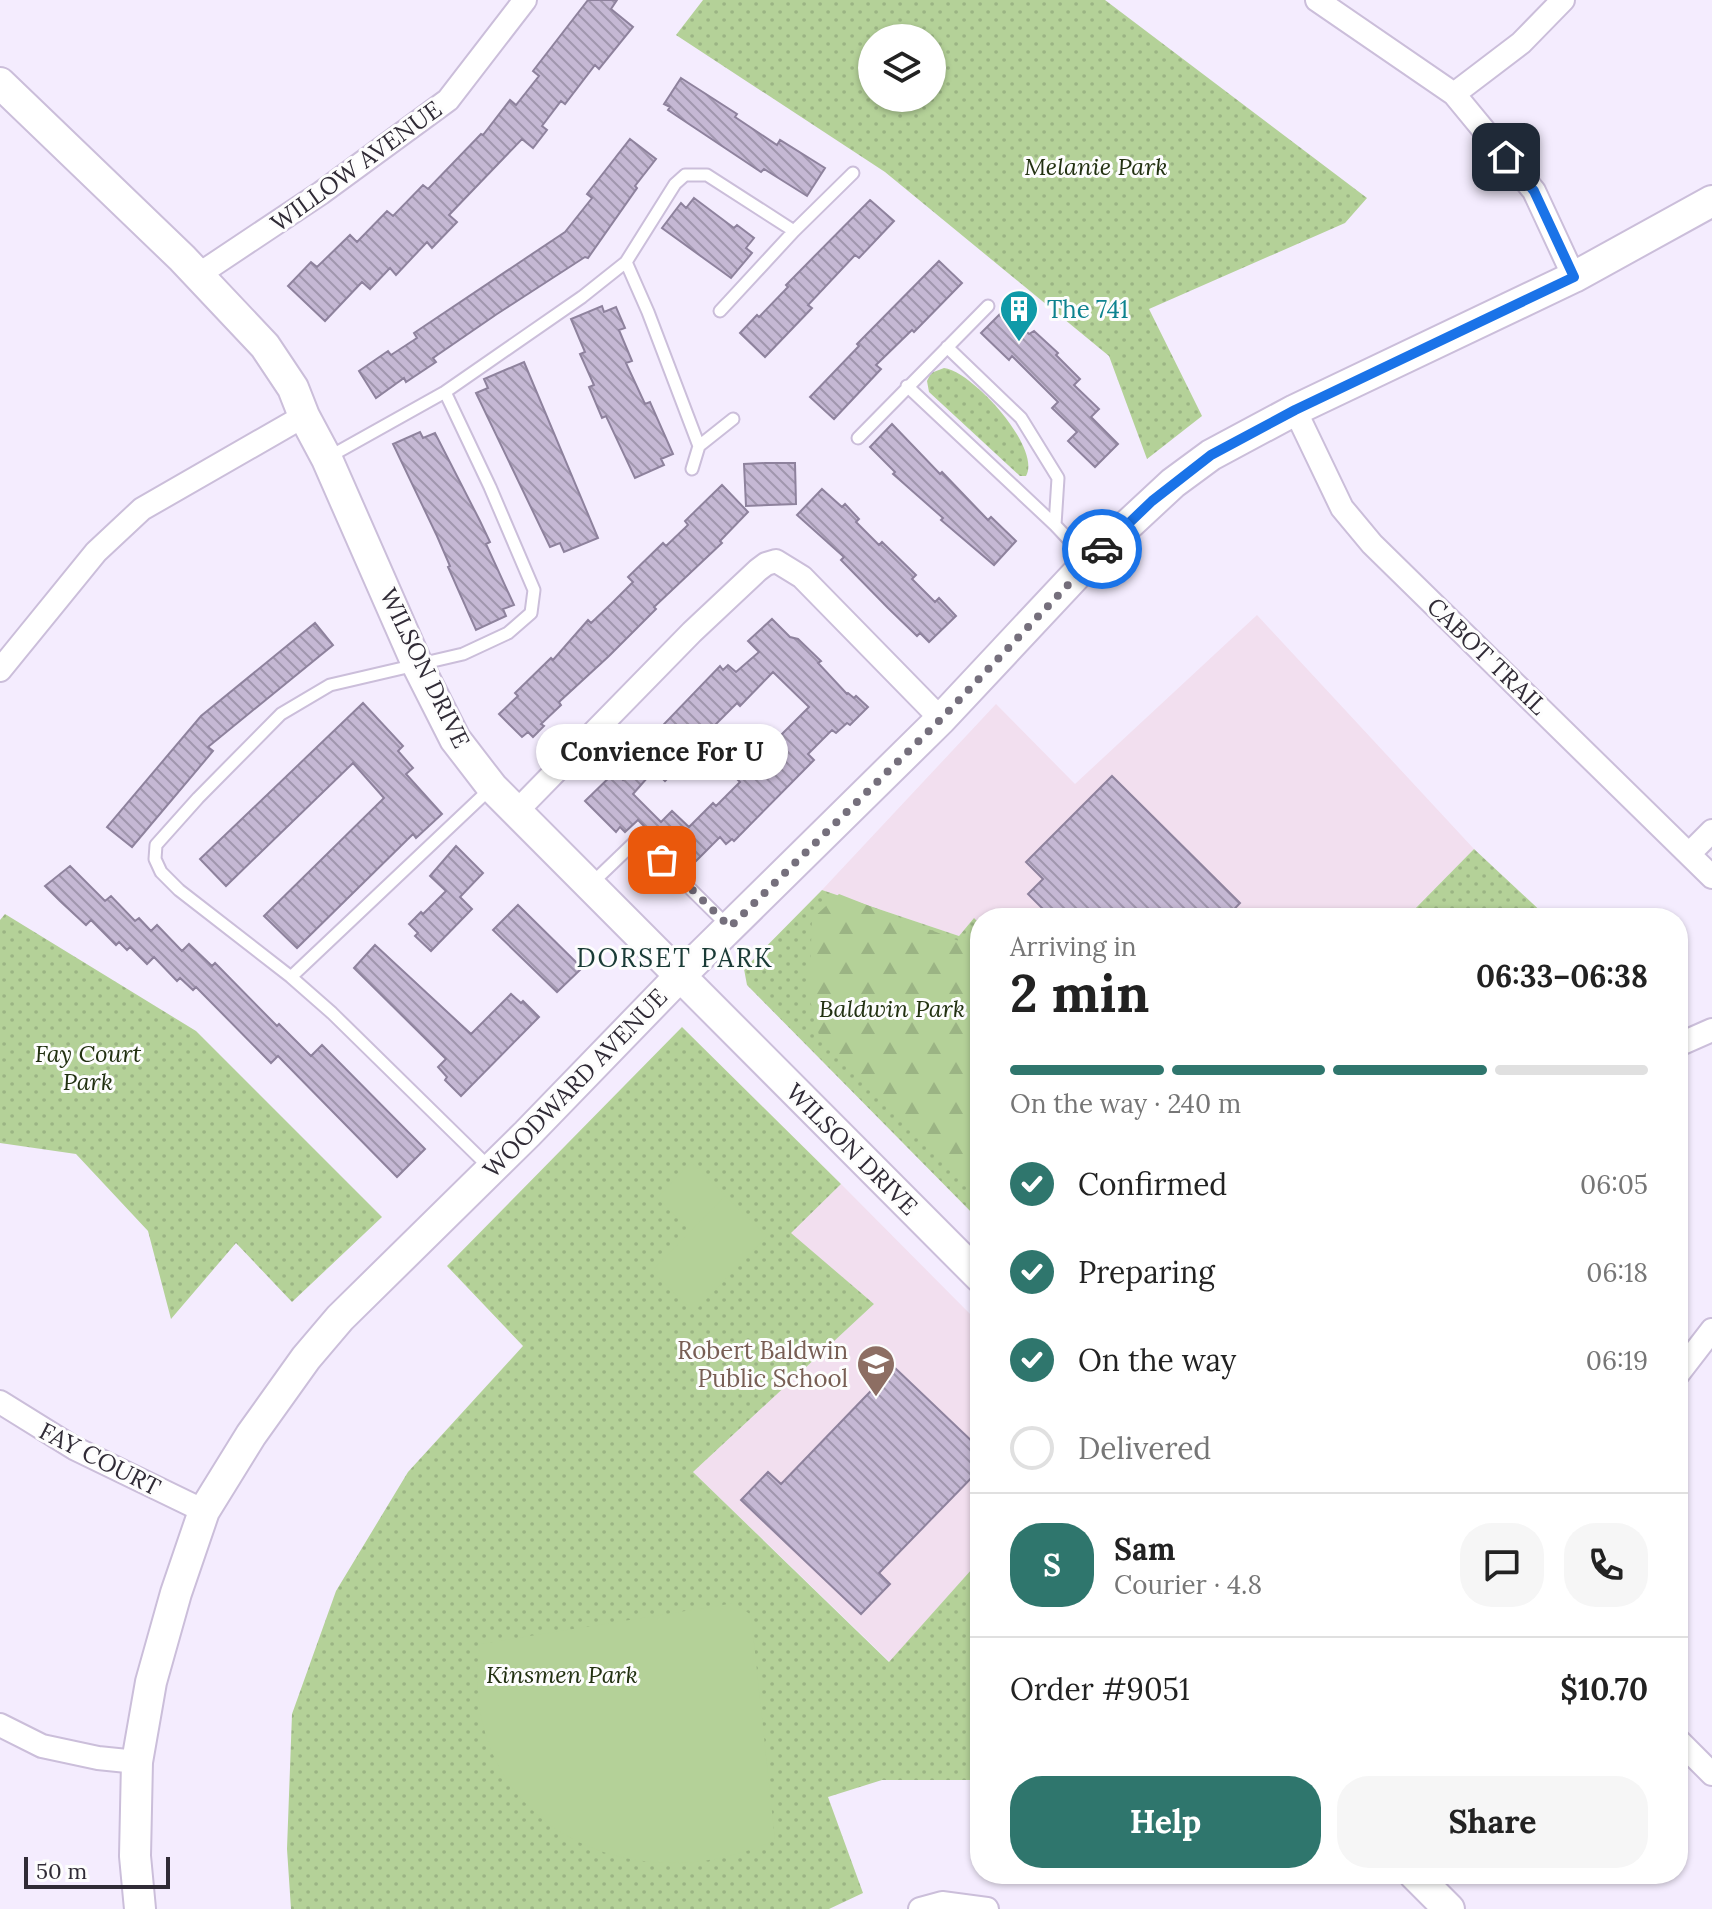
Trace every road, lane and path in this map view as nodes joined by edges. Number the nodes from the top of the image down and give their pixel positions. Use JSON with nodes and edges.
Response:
{"nodes":[{"id":1,"x":525,"y":0,"type":"edge"},
{"id":2,"x":1317,"y":0,"type":"edge"},
{"id":3,"x":1563,"y":0,"type":"edge"},
{"id":4,"x":0,"y":83,"type":"edge"},
{"id":5,"x":1454,"y":94,"type":"junction"},
{"id":6,"x":853,"y":173,"type":"dead end"},
{"id":7,"x":1712,"y":201,"type":"edge"},
{"id":8,"x":794,"y":231,"type":"junction"},
{"id":9,"x":626,"y":262,"type":"junction"},
{"id":10,"x":198,"y":275,"type":"junction"},
{"id":11,"x":1574,"y":277,"type":"junction"},
{"id":12,"x":988,"y":306,"type":"dead end"},
{"id":13,"x":720,"y":311,"type":"dead end"},
{"id":14,"x":947,"y":347,"type":"junction"},
{"id":15,"x":907,"y":386,"type":"junction"},
{"id":16,"x":445,"y":392,"type":"junction"},
{"id":17,"x":1295,"y":410,"type":"junction"},
{"id":18,"x":304,"y":416,"type":"junction"},
{"id":19,"x":733,"y":419,"type":"dead end"},
{"id":20,"x":858,"y":438,"type":"dead end"},
{"id":21,"x":699,"y":446,"type":"junction"},
{"id":22,"x":327,"y":459,"type":"junction"},
{"id":23,"x":692,"y":469,"type":"dead end"},
{"id":24,"x":1055,"y":525,"type":"junction"},
{"id":25,"x":1089,"y":561,"type":"junction"},
{"id":26,"x":417,"y":664,"type":"junction"},
{"id":27,"x":0,"y":670,"type":"edge"},
{"id":28,"x":941,"y":719,"type":"junction"},
{"id":29,"x":492,"y":787,"type":"junction"},
{"id":30,"x":516,"y":812,"type":"junction"},
{"id":31,"x":1712,"y":831,"type":"edge"},
{"id":32,"x":1690,"y":853,"type":"junction"},
{"id":33,"x":1712,"y":877,"type":"edge"},
{"id":34,"x":590,"y":885,"type":"junction"},
{"id":35,"x":730,"y":927,"type":"junction"},
{"id":36,"x":680,"y":976,"type":"junction"},
{"id":37,"x":291,"y":977,"type":"junction"},
{"id":38,"x":1712,"y":1030,"type":"edge"},
{"id":39,"x":1688,"y":1041,"type":"edge"},
{"id":40,"x":490,"y":1169,"type":"junction"},
{"id":41,"x":970,"y":1267,"type":"edge"},
{"id":42,"x":1712,"y":1330,"type":"edge"},
{"id":43,"x":1688,"y":1361,"type":"edge"},
{"id":44,"x":0,"y":1402,"type":"edge"},
{"id":45,"x":204,"y":1511,"type":"junction"},
{"id":46,"x":0,"y":1725,"type":"edge"},
{"id":47,"x":1688,"y":1750,"type":"edge"},
{"id":48,"x":137,"y":1762,"type":"junction"},
{"id":49,"x":1712,"y":1774,"type":"edge"},
{"id":50,"x":1424,"y":1884,"type":"edge"},
{"id":51,"x":140,"y":1909,"type":"edge"},
{"id":52,"x":920,"y":1909,"type":"edge"},
{"id":53,"x":987,"y":1909,"type":"edge"},
{"id":54,"x":1449,"y":1909,"type":"edge"}],
"edges":[{"from":1,"to":10,"type":"street","name":"WILLOW AVENUE"},
{"from":2,"to":5,"type":"street"},
{"from":3,"to":5,"type":"street"},
{"from":4,"to":10,"type":"street","name":"WILSON DRIVE"},
{"from":5,"to":11,"type":"street"},
{"from":6,"to":8,"type":"lane"},
{"from":7,"to":11,"type":"street","name":"WOODWARD AVENUE"},
{"from":8,"to":9,"type":"lane"},
{"from":8,"to":13,"type":"lane"},
{"from":9,"to":16,"type":"lane"},
{"from":9,"to":21,"type":"lane"},
{"from":10,"to":18,"type":"street","name":"WILSON DRIVE"},
{"from":11,"to":17,"type":"street","name":"WOODWARD AVENUE"},
{"from":12,"to":14,"type":"lane"},
{"from":14,"to":15,"type":"lane"},
{"from":14,"to":24,"type":"lane"},
{"from":15,"to":20,"type":"lane"},
{"from":15,"to":24,"type":"lane"},
{"from":16,"to":22,"type":"lane"},
{"from":16,"to":26,"type":"lane"},
{"from":17,"to":25,"type":"street","name":"WOODWARD AVENUE"},
{"from":17,"to":32,"type":"street","name":"CABOT TRAIL"},
{"from":18,"to":22,"type":"street","name":"WILSON DRIVE"},
{"from":18,"to":27,"type":"street"},
{"from":19,"to":21,"type":"lane"},
{"from":21,"to":23,"type":"lane"},
{"from":22,"to":26,"type":"street","name":"WILSON DRIVE"},
{"from":24,"to":25,"type":"lane"},
{"from":25,"to":28,"type":"street","name":"WOODWARD AVENUE"},
{"from":26,"to":29,"type":"street","name":"WILSON DRIVE"},
{"from":26,"to":37,"type":"lane"},
{"from":28,"to":30,"type":"street"},
{"from":28,"to":35,"type":"street","name":"WOODWARD AVENUE"},
{"from":29,"to":30,"type":"street","name":"WILSON DRIVE"},
{"from":29,"to":37,"type":"lane"},
{"from":30,"to":34,"type":"street","name":"WILSON DRIVE"},
{"from":31,"to":32,"type":"street"},
{"from":32,"to":33,"type":"street","name":"CABOT TRAIL"},
{"from":34,"to":35,"type":"lane"},
{"from":34,"to":36,"type":"street","name":"WILSON DRIVE"},
{"from":35,"to":36,"type":"street","name":"WOODWARD AVENUE"},
{"from":36,"to":40,"type":"street","name":"WOODWARD AVENUE"},
{"from":36,"to":41,"type":"street","name":"WILSON DRIVE"},
{"from":37,"to":40,"type":"lane"},
{"from":38,"to":39,"type":"street"},
{"from":40,"to":45,"type":"street","name":"WOODWARD AVENUE"},
{"from":42,"to":43,"type":"street"},
{"from":44,"to":45,"type":"street","name":"FAY COURT"},
{"from":45,"to":48,"type":"street","name":"WOODWARD AVENUE"},
{"from":46,"to":48,"type":"street"},
{"from":47,"to":49,"type":"street"},
{"from":48,"to":51,"type":"street","name":"WOODWARD AVENUE"},
{"from":50,"to":54,"type":"street"},
{"from":52,"to":53,"type":"street"}]}
